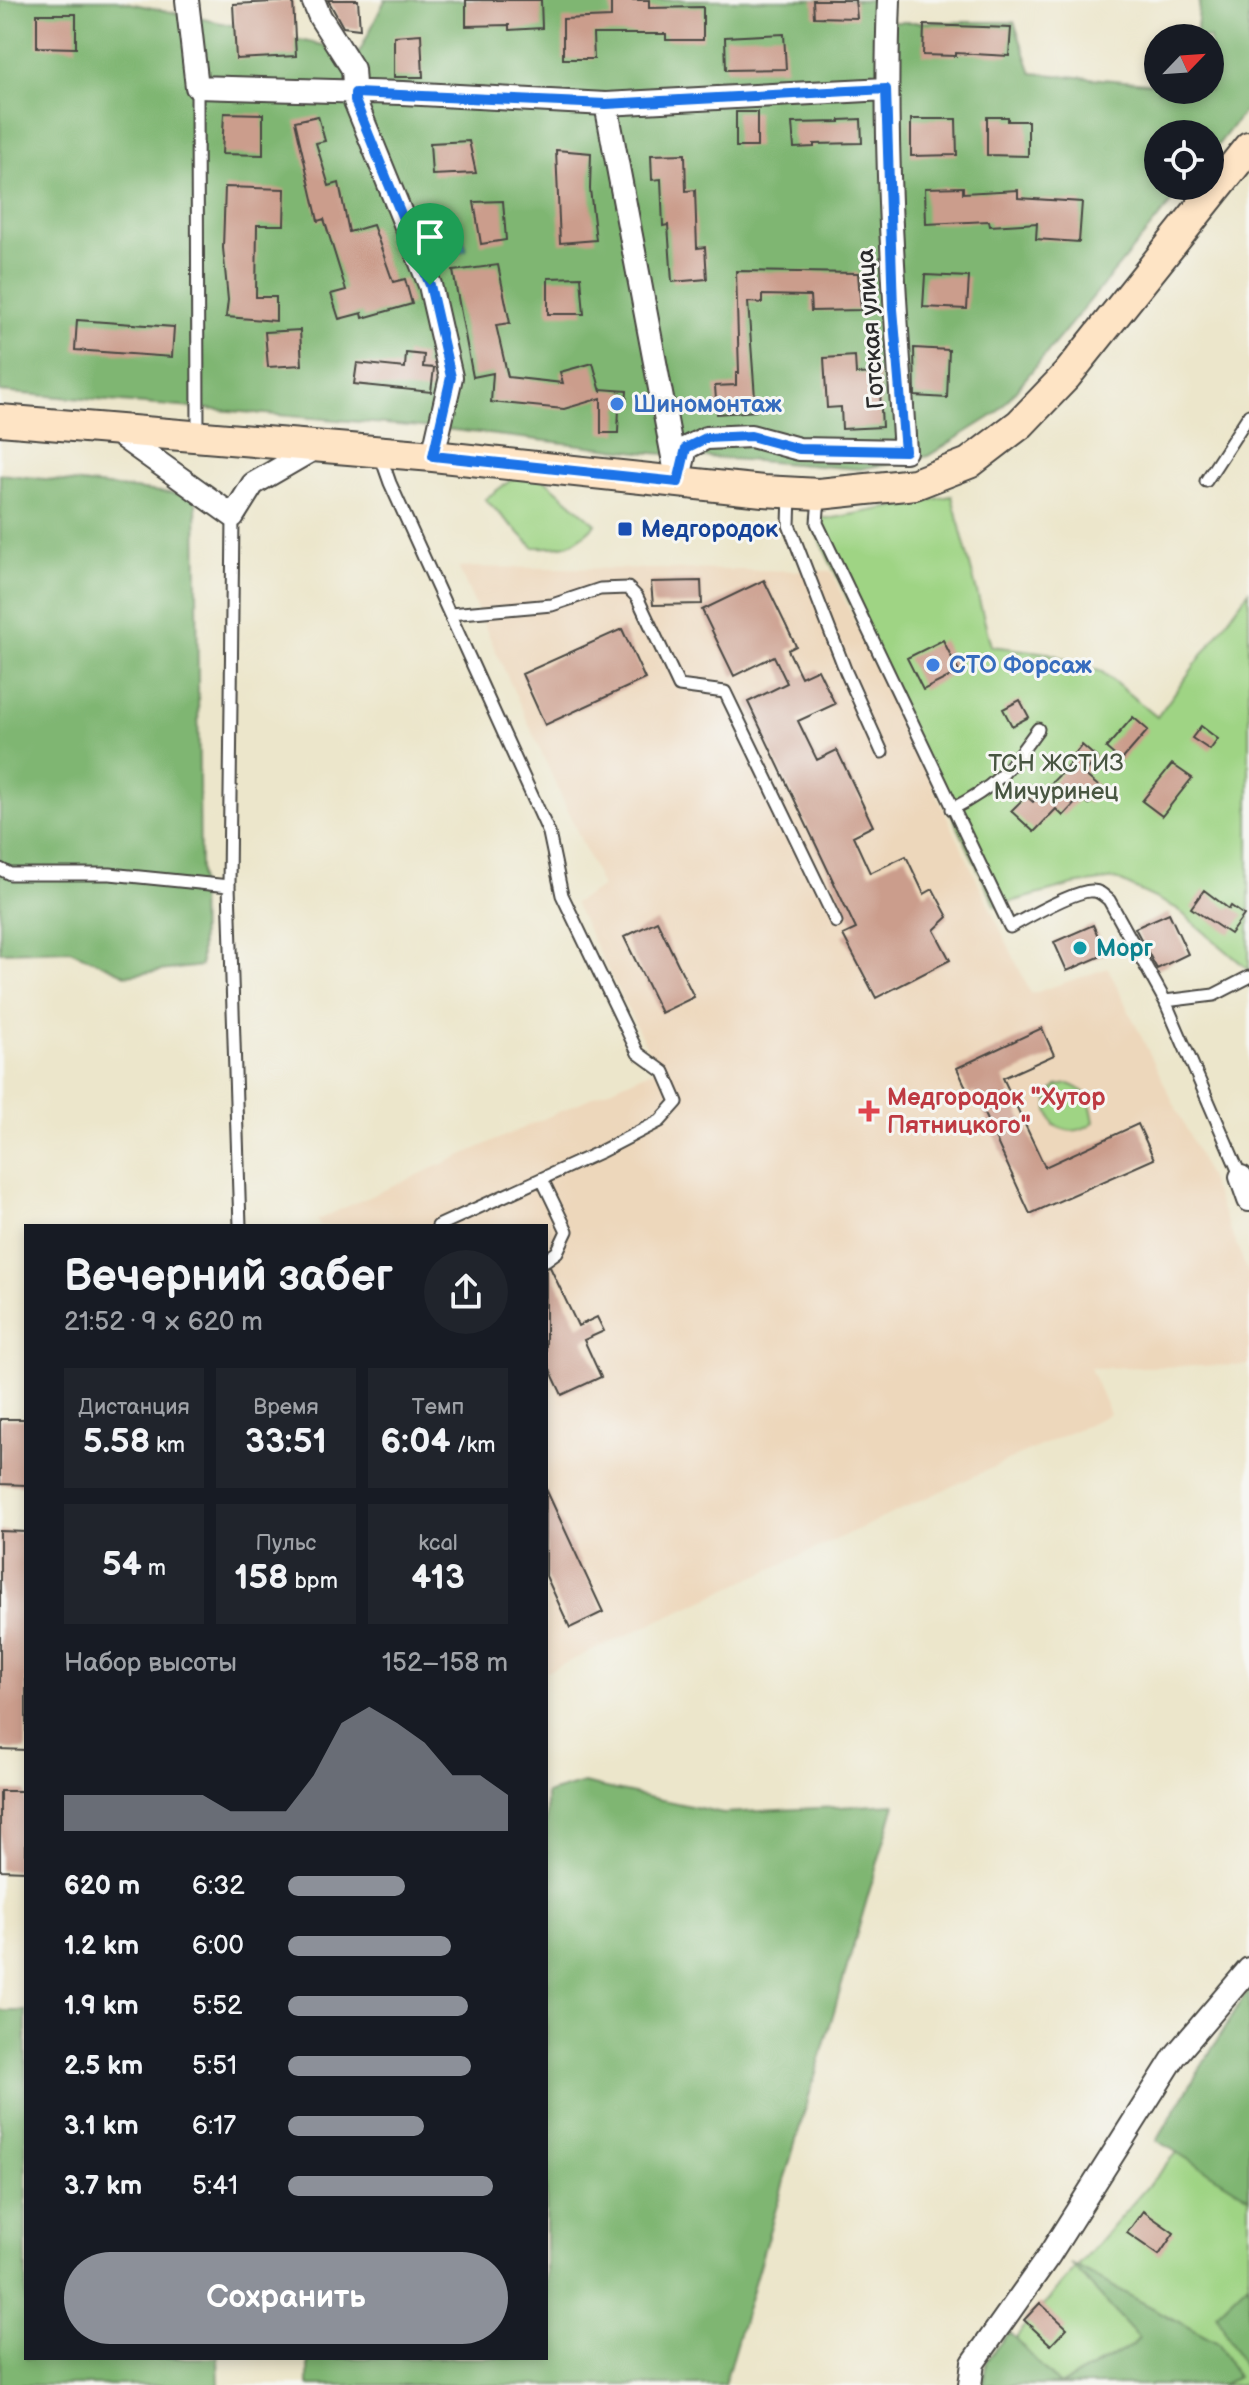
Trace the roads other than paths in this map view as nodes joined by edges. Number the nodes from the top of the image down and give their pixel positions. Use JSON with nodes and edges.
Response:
{"nodes":[{"id":1,"x":187,"y":0,"type":"edge"},
{"id":2,"x":313,"y":0,"type":"edge"},
{"id":3,"x":889,"y":0,"type":"edge"},
{"id":4,"x":197,"y":87,"type":"junction"},
{"id":5,"x":886,"y":89,"type":"junction"},
{"id":6,"x":355,"y":93,"type":"junction"},
{"id":7,"x":606,"y":104,"type":"junction"},
{"id":8,"x":1249,"y":147,"type":"edge"},
{"id":9,"x":1249,"y":415,"type":"edge"},
{"id":10,"x":0,"y":420,"type":"edge"},
{"id":11,"x":109,"y":428,"type":"junction"},
{"id":12,"x":198,"y":436,"type":"junction"},
{"id":13,"x":317,"y":447,"type":"junction"},
{"id":14,"x":384,"y":453,"type":"junction"},
{"id":15,"x":433,"y":456,"type":"junction"},
{"id":16,"x":1206,"y":481,"type":"dead end"},
{"id":17,"x":678,"y":482,"type":"junction"},
{"id":18,"x":805,"y":493,"type":"junction"},
{"id":19,"x":233,"y":516,"type":"junction"},
{"id":20,"x":450,"y":614,"type":"junction"},
{"id":21,"x":1038,"y":729,"type":"dead end"},
{"id":22,"x":882,"y":752,"type":"dead end"},
{"id":23,"x":952,"y":809,"type":"junction"},
{"id":24,"x":0,"y":869,"type":"edge"},
{"id":25,"x":229,"y":886,"type":"junction"},
{"id":26,"x":836,"y":922,"type":"dead end"},
{"id":27,"x":1249,"y":977,"type":"edge"},
{"id":28,"x":1165,"y":1001,"type":"junction"},
{"id":29,"x":1245,"y":1176,"type":"edge"},
{"id":30,"x":542,"y":1179,"type":"junction"},
{"id":31,"x":1249,"y":1200,"type":"edge"},
{"id":32,"x":240,"y":1224,"type":"edge"},
{"id":33,"x":442,"y":1224,"type":"edge"},
{"id":34,"x":548,"y":1259,"type":"edge"},
{"id":35,"x":1249,"y":1969,"type":"edge"},
{"id":36,"x":970,"y":2385,"type":"edge"}],
"edges":[{"from":1,"to":4,"type":"street"},
{"from":2,"to":6,"type":"street"},
{"from":3,"to":5,"type":"street","name":"Готская улица"},
{"from":4,"to":6,"type":"street"},
{"from":4,"to":12,"type":"lane"},
{"from":5,"to":7,"type":"street"},
{"from":5,"to":17,"type":"street","name":"Готская улица"},
{"from":6,"to":7,"type":"street"},
{"from":6,"to":15,"type":"street"},
{"from":7,"to":17,"type":"street"},
{"from":8,"to":18,"type":"main road"},
{"from":9,"to":16,"type":"lane"},
{"from":10,"to":11,"type":"main road"},
{"from":11,"to":12,"type":"main road"},
{"from":11,"to":19,"type":"street"},
{"from":12,"to":13,"type":"main road"},
{"from":13,"to":14,"type":"main road"},
{"from":13,"to":19,"type":"street"},
{"from":14,"to":15,"type":"main road"},
{"from":14,"to":20,"type":"lane"},
{"from":15,"to":17,"type":"main road"},
{"from":17,"to":18,"type":"main road"},
{"from":18,"to":22,"type":"lane"},
{"from":18,"to":23,"type":"lane"},
{"from":19,"to":25,"type":"lane"},
{"from":20,"to":26,"type":"lane"},
{"from":20,"to":30,"type":"lane"},
{"from":21,"to":23,"type":"lane"},
{"from":23,"to":28,"type":"lane"},
{"from":24,"to":25,"type":"lane"},
{"from":25,"to":32,"type":"lane"},
{"from":27,"to":28,"type":"lane"},
{"from":28,"to":29,"type":"lane"},
{"from":29,"to":31,"type":"street"},
{"from":30,"to":33,"type":"lane"},
{"from":30,"to":34,"type":"lane"},
{"from":35,"to":36,"type":"street"}]}
